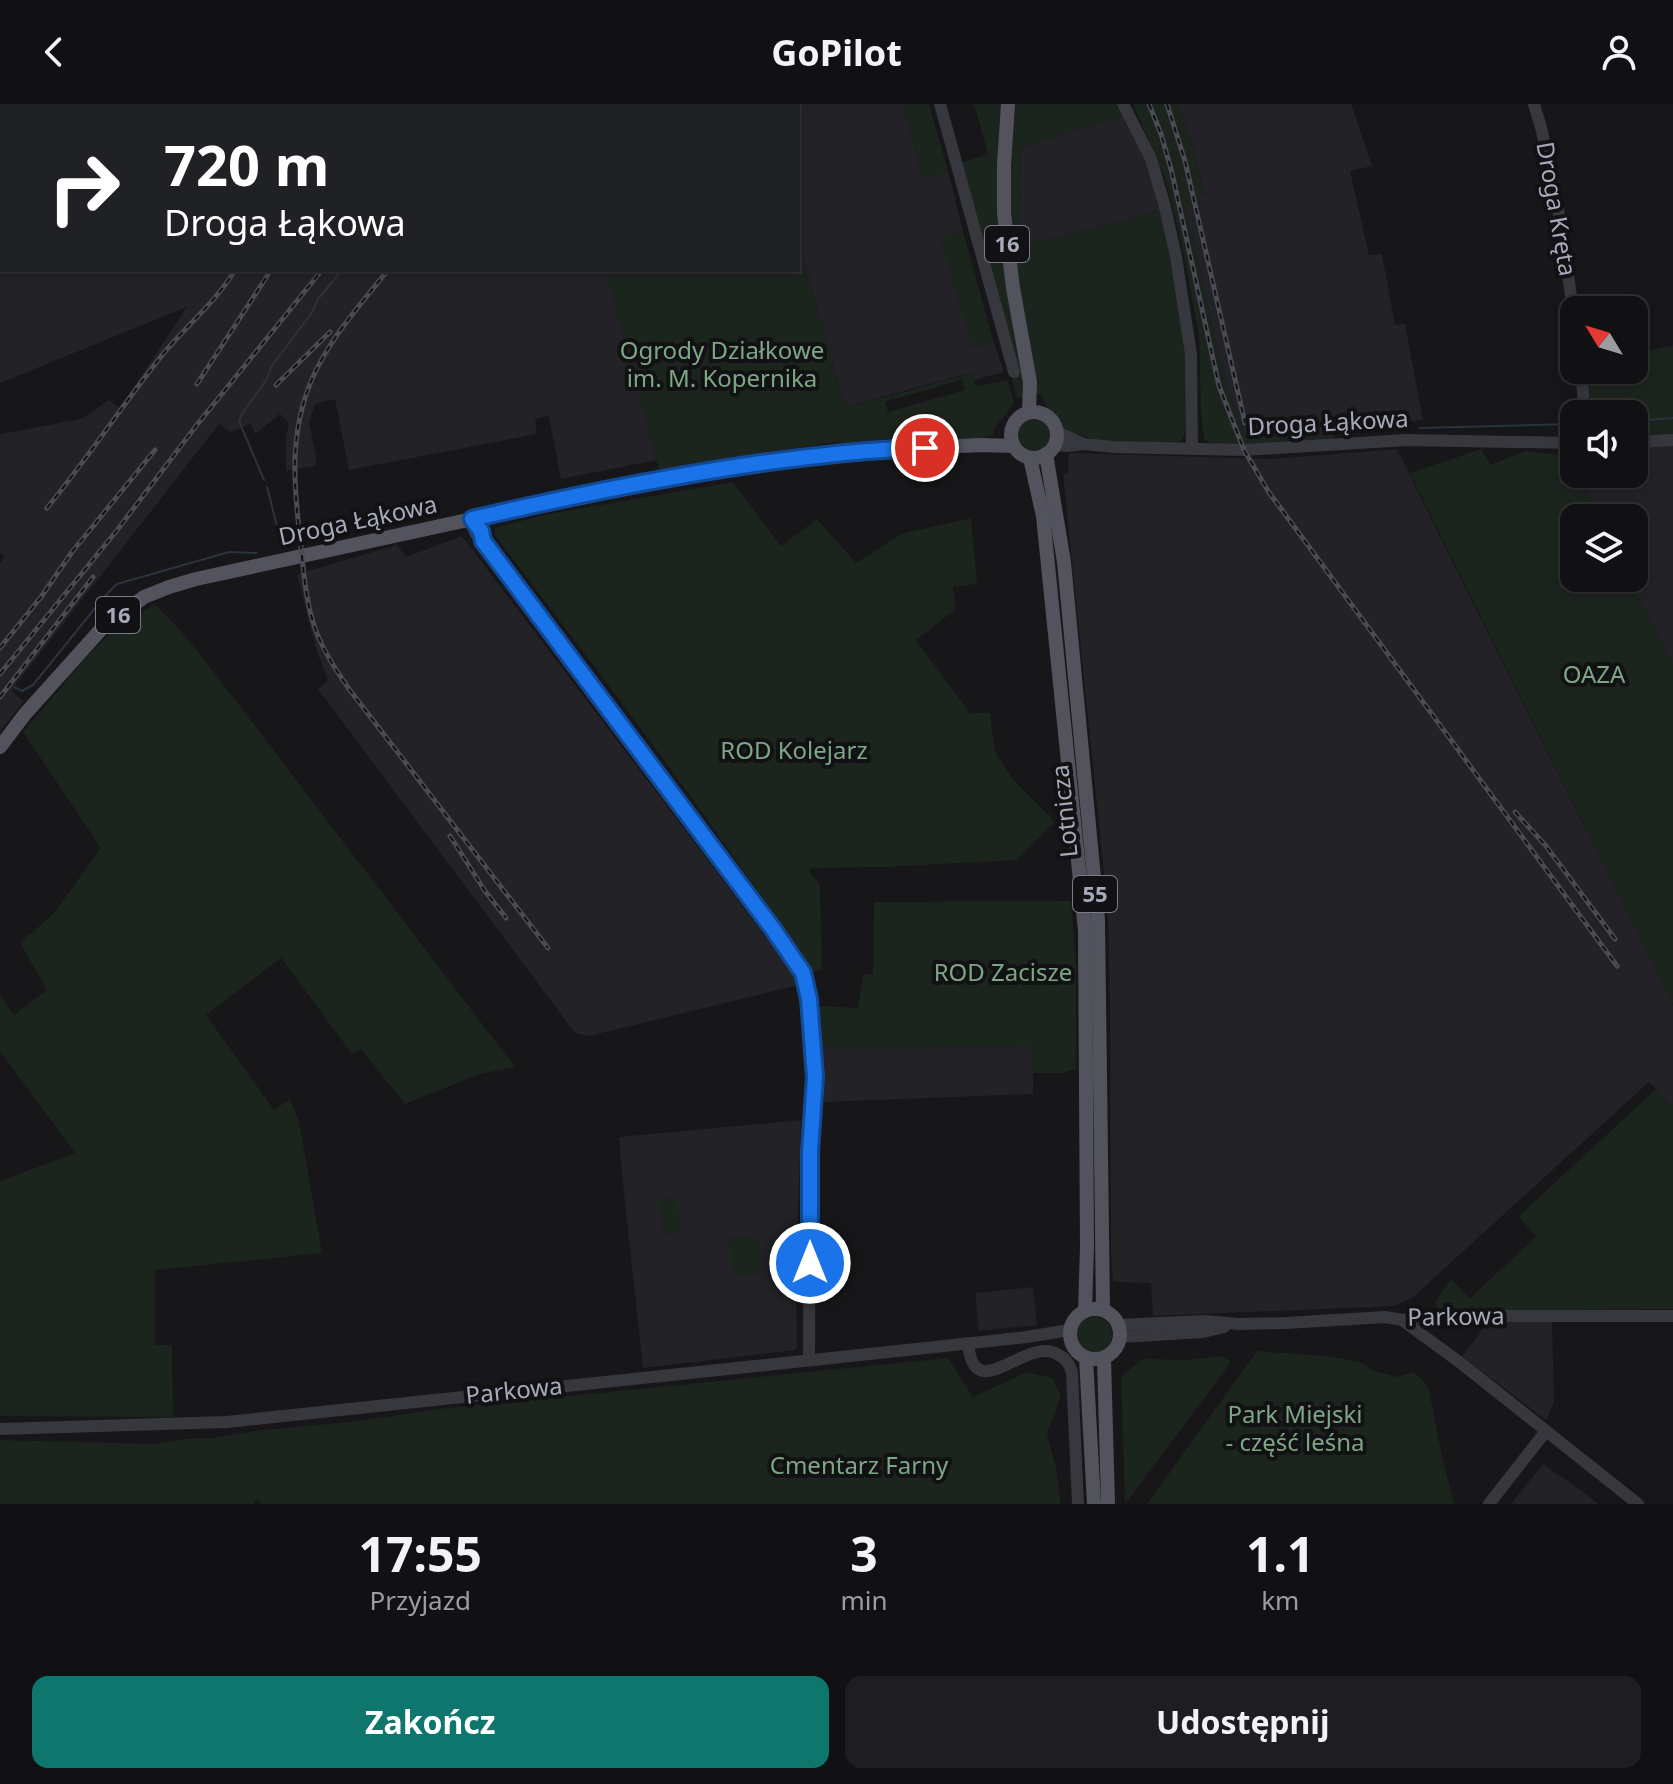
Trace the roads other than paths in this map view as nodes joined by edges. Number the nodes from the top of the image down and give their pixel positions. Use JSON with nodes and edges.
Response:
{"nodes":[{"id":1,"x":940,"y":104,"type":"edge"},
{"id":2,"x":1008,"y":104,"type":"edge"},
{"id":3,"x":1123,"y":104,"type":"edge"},
{"id":4,"x":1534,"y":104,"type":"edge"},
{"id":5,"x":1571,"y":296,"type":"edge"},
{"id":6,"x":1014,"y":372,"type":"dead end"},
{"id":7,"x":1035,"y":413,"type":"junction"},
{"id":8,"x":1012,"y":439,"type":"junction"},
{"id":9,"x":1673,"y":440,"type":"edge"},
{"id":10,"x":1648,"y":441,"type":"edge"},
{"id":11,"x":1560,"y":443,"type":"edge"},
{"id":12,"x":1053,"y":444,"type":"junction"},
{"id":13,"x":1192,"y":449,"type":"junction"},
{"id":14,"x":1030,"y":458,"type":"junction"},
{"id":15,"x":472,"y":519,"type":"junction"},
{"id":16,"x":0,"y":747,"type":"edge"},
{"id":17,"x":1103,"y":1310,"type":"junction"},
{"id":18,"x":1085,"y":1311,"type":"junction"},
{"id":19,"x":1673,"y":1316,"type":"edge"},
{"id":20,"x":1402,"y":1320,"type":"junction"},
{"id":21,"x":1119,"y":1331,"type":"junction"},
{"id":22,"x":1070,"y":1335,"type":"junction"},
{"id":23,"x":968,"y":1343,"type":"junction"},
{"id":24,"x":1086,"y":1358,"type":"junction"},
{"id":25,"x":1104,"y":1358,"type":"junction"},
{"id":26,"x":809,"y":1360,"type":"junction"},
{"id":27,"x":0,"y":1429,"type":"edge"},
{"id":28,"x":1546,"y":1431,"type":"junction"},
{"id":29,"x":1078,"y":1504,"type":"edge"},
{"id":30,"x":1094,"y":1504,"type":"edge"},
{"id":31,"x":1108,"y":1504,"type":"edge"},
{"id":32,"x":1489,"y":1504,"type":"edge"},
{"id":33,"x":1638,"y":1504,"type":"edge"}],
"edges":[{"from":1,"to":6,"type":"street"},
{"from":2,"to":7,"type":"main road","number":"16"},
{"from":3,"to":13,"type":"street"},
{"from":4,"to":5,"type":"street","name":"Droga Kręta"},
{"from":7,"to":8,"type":"main road","number":"16"},
{"from":7,"to":12,"type":"main road"},
{"from":8,"to":14,"type":"main road"},
{"from":8,"to":15,"type":"main road","name":"Droga Łąkowa","number":"16"},
{"from":9,"to":10,"type":"street"},
{"from":11,"to":13,"type":"street","name":"Droga Łąkowa"},
{"from":12,"to":13,"type":"street","name":"Droga Łąkowa"},
{"from":12,"to":14,"type":"main road"},
{"from":12,"to":17,"type":"main road","name":"Lotnicza","number":"55"},
{"from":14,"to":18,"type":"main road","name":"Lotnicza","number":"55"},
{"from":15,"to":16,"type":"main road","name":"Droga Łąkowa","number":"16"},
{"from":15,"to":26,"type":"street"},
{"from":17,"to":18,"type":"main road"},
{"from":17,"to":21,"type":"main road"},
{"from":18,"to":22,"type":"main road"},
{"from":19,"to":20,"type":"street","name":"Parkowa"},
{"from":20,"to":21,"type":"street","name":"Parkowa"},
{"from":20,"to":28,"type":"street"},
{"from":21,"to":25,"type":"main road"},
{"from":22,"to":23,"type":"street","name":"Parkowa"},
{"from":22,"to":24,"type":"main road"},
{"from":23,"to":26,"type":"street","name":"Parkowa"},
{"from":23,"to":29,"type":"street"},
{"from":24,"to":25,"type":"main road"},
{"from":24,"to":30,"type":"main road"},
{"from":25,"to":31,"type":"main road"},
{"from":26,"to":27,"type":"street","name":"Parkowa"},
{"from":28,"to":32,"type":"street"},
{"from":28,"to":33,"type":"street"}]}
